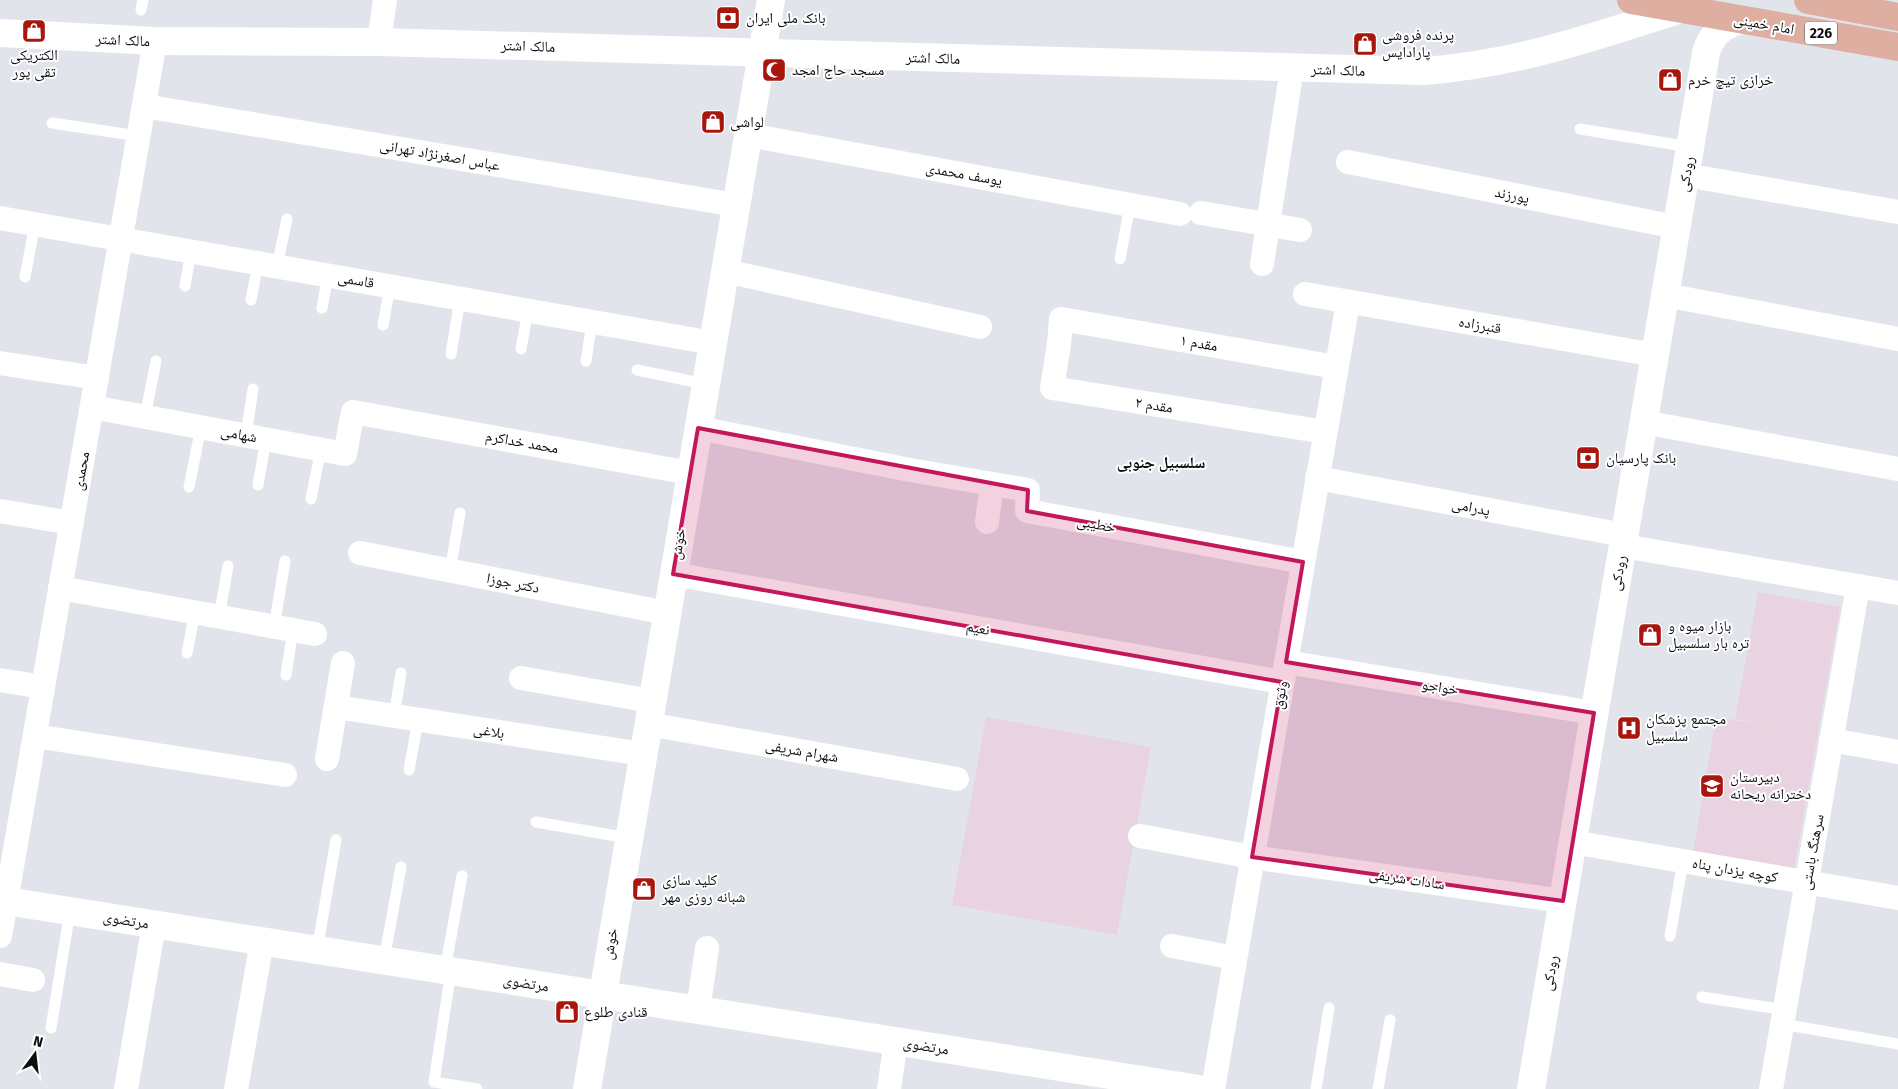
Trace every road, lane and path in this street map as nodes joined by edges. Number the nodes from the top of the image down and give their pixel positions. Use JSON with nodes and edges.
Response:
{"nodes":[{"id":1,"x":385,"y":0,"type":"edge"},
{"id":2,"x":771,"y":0,"type":"edge"},
{"id":3,"x":1631,"y":0,"type":"edge"},
{"id":4,"x":1808,"y":0,"type":"edge"},
{"id":5,"x":1678,"y":10,"type":"junction"},
{"id":6,"x":1898,"y":17,"type":"edge"},
{"id":7,"x":1744,"y":20,"type":"junction"},
{"id":8,"x":0,"y":33,"type":"edge"},
{"id":9,"x":155,"y":42,"type":"junction"},
{"id":10,"x":379,"y":42,"type":"junction"},
{"id":11,"x":1898,"y":47,"type":"edge"},
{"id":12,"x":762,"y":53,"type":"junction"},
{"id":13,"x":1292,"y":68,"type":"junction"},
{"id":14,"x":144,"y":106,"type":"junction"},
{"id":15,"x":52,"y":123,"type":"dead end"},
{"id":16,"x":1580,"y":129,"type":"dead end"},
{"id":17,"x":748,"y":135,"type":"junction"},
{"id":18,"x":138,"y":136,"type":"junction"},
{"id":19,"x":1690,"y":147,"type":"junction"},
{"id":20,"x":1348,"y":162,"type":"dead end"},
{"id":21,"x":1686,"y":175,"type":"junction"},
{"id":22,"x":736,"y":205,"type":"junction"},
{"id":23,"x":1130,"y":205,"type":"junction"},
{"id":24,"x":1898,"y":212,"type":"edge"},
{"id":25,"x":0,"y":218,"type":"edge"},
{"id":26,"x":287,"y":219,"type":"dead end"},
{"id":27,"x":35,"y":224,"type":"junction"},
{"id":28,"x":1268,"y":225,"type":"junction"},
{"id":29,"x":1676,"y":228,"type":"junction"},
{"id":30,"x":1300,"y":230,"type":"dead end"},
{"id":31,"x":120,"y":239,"type":"junction"},
{"id":32,"x":191,"y":252,"type":"junction"},
{"id":33,"x":1120,"y":259,"type":"dead end"},
{"id":34,"x":1262,"y":264,"type":"dead end"},
{"id":35,"x":267,"y":265,"type":"junction"},
{"id":36,"x":725,"y":271,"type":"junction"},
{"id":37,"x":328,"y":275,"type":"junction"},
{"id":38,"x":24,"y":277,"type":"dead end"},
{"id":39,"x":185,"y":286,"type":"dead end"},
{"id":40,"x":390,"y":286,"type":"junction"},
{"id":41,"x":1305,"y":294,"type":"dead end"},
{"id":42,"x":1665,"y":295,"type":"junction"},
{"id":43,"x":460,"y":299,"type":"junction"},
{"id":44,"x":252,"y":300,"type":"dead end"},
{"id":45,"x":1348,"y":302,"type":"junction"},
{"id":46,"x":322,"y":308,"type":"dead end"},
{"id":47,"x":528,"y":311,"type":"junction"},
{"id":48,"x":1061,"y":319,"type":"joint"},
{"id":49,"x":592,"y":322,"type":"junction"},
{"id":50,"x":383,"y":325,"type":"dead end"},
{"id":51,"x":980,"y":327,"type":"dead end"},
{"id":52,"x":1898,"y":339,"type":"edge"},
{"id":53,"x":713,"y":343,"type":"junction"},
{"id":54,"x":521,"y":349,"type":"dead end"},
{"id":55,"x":451,"y":354,"type":"dead end"},
{"id":56,"x":1655,"y":355,"type":"junction"},
{"id":57,"x":156,"y":361,"type":"dead end"},
{"id":58,"x":586,"y":361,"type":"dead end"},
{"id":59,"x":0,"y":363,"type":"edge"},
{"id":60,"x":1336,"y":367,"type":"junction"},
{"id":61,"x":637,"y":370,"type":"dead end"},
{"id":62,"x":96,"y":378,"type":"junction"},
{"id":63,"x":705,"y":384,"type":"junction"},
{"id":64,"x":253,"y":389,"type":"dead end"},
{"id":65,"x":92,"y":408,"type":"junction"},
{"id":66,"x":353,"y":412,"type":"joint"},
{"id":67,"x":145,"y":417,"type":"junction"},
{"id":68,"x":1643,"y":422,"type":"junction"},
{"id":69,"x":201,"y":427,"type":"junction"},
{"id":70,"x":698,"y":428,"type":"junction"},
{"id":71,"x":1325,"y":432,"type":"junction"},
{"id":72,"x":256,"y":437,"type":"junction"},
{"id":73,"x":321,"y":449,"type":"junction"},
{"id":74,"x":1898,"y":469,"type":"edge"},
{"id":75,"x":690,"y":473,"type":"junction"},
{"id":76,"x":1317,"y":478,"type":"junction"},
{"id":77,"x":992,"y":484,"type":"junction"},
{"id":78,"x":258,"y":485,"type":"dead end"},
{"id":79,"x":189,"y":487,"type":"dead end"},
{"id":80,"x":311,"y":499,"type":"dead end"},
{"id":81,"x":0,"y":511,"type":"edge"},
{"id":82,"x":460,"y":513,"type":"dead end"},
{"id":83,"x":987,"y":522,"type":"dead end"},
{"id":84,"x":72,"y":523,"type":"junction"},
{"id":85,"x":1624,"y":541,"type":"junction"},
{"id":86,"x":360,"y":553,"type":"dead end"},
{"id":87,"x":285,"y":561,"type":"dead end"},
{"id":88,"x":1303,"y":562,"type":"junction"},
{"id":89,"x":228,"y":566,"type":"dead end"},
{"id":90,"x":450,"y":571,"type":"junction"},
{"id":91,"x":673,"y":574,"type":"junction"},
{"id":92,"x":1858,"y":586,"type":"junction"},
{"id":93,"x":60,"y":588,"type":"junction"},
{"id":94,"x":1898,"y":593,"type":"edge"},
{"id":95,"x":195,"y":612,"type":"junction"},
{"id":96,"x":667,"y":613,"type":"junction"},
{"id":97,"x":219,"y":617,"type":"junction"},
{"id":98,"x":294,"y":630,"type":"junction"},
{"id":99,"x":187,"y":653,"type":"dead end"},
{"id":100,"x":343,"y":663,"type":"dead end"},
{"id":101,"x":1284,"y":672,"type":"junction"},
{"id":102,"x":401,"y":673,"type":"dead end"},
{"id":103,"x":286,"y":675,"type":"dead end"},
{"id":104,"x":521,"y":678,"type":"dead end"},
{"id":105,"x":0,"y":680,"type":"edge"},
{"id":106,"x":43,"y":687,"type":"junction"},
{"id":107,"x":336,"y":707,"type":"junction"},
{"id":108,"x":649,"y":713,"type":"junction"},
{"id":109,"x":1594,"y":713,"type":"junction"},
{"id":110,"x":394,"y":716,"type":"junction"},
{"id":111,"x":418,"y":720,"type":"junction"},
{"id":112,"x":35,"y":736,"type":"junction"},
{"id":113,"x":1831,"y":740,"type":"junction"},
{"id":114,"x":1898,"y":752,"type":"edge"},
{"id":115,"x":643,"y":754,"type":"junction"},
{"id":116,"x":327,"y":759,"type":"dead end"},
{"id":117,"x":409,"y":770,"type":"dead end"},
{"id":118,"x":285,"y":775,"type":"dead end"},
{"id":119,"x":957,"y":778,"type":"dead end"},
{"id":120,"x":536,"y":822,"type":"dead end"},
{"id":121,"x":1140,"y":836,"type":"dead end"},
{"id":122,"x":628,"y":838,"type":"junction"},
{"id":123,"x":336,"y":840,"type":"dead end"},
{"id":124,"x":1572,"y":842,"type":"junction"},
{"id":125,"x":1252,"y":857,"type":"junction"},
{"id":126,"x":1683,"y":861,"type":"junction"},
{"id":127,"x":400,"y":867,"type":"dead end"},
{"id":128,"x":462,"y":876,"type":"dead end"},
{"id":129,"x":1807,"y":882,"type":"junction"},
{"id":130,"x":1898,"y":898,"type":"edge"},
{"id":131,"x":3,"y":900,"type":"edge"},
{"id":132,"x":1562,"y":901,"type":"junction"},
{"id":133,"x":70,"y":911,"type":"junction"},
{"id":134,"x":154,"y":924,"type":"junction"},
{"id":135,"x":0,"y":936,"type":"edge"},
{"id":136,"x":1670,"y":936,"type":"dead end"},
{"id":137,"x":262,"y":941,"type":"junction"},
{"id":138,"x":1172,"y":946,"type":"dead end"},
{"id":139,"x":707,"y":948,"type":"dead end"},
{"id":140,"x":317,"y":950,"type":"junction"},
{"id":141,"x":1235,"y":958,"type":"junction"},
{"id":142,"x":384,"y":960,"type":"junction"},
{"id":143,"x":448,"y":970,"type":"junction"},
{"id":144,"x":0,"y":974,"type":"edge"},
{"id":145,"x":33,"y":980,"type":"dead end"},
{"id":146,"x":602,"y":995,"type":"junction"},
{"id":147,"x":1702,"y":997,"type":"dead end"},
{"id":148,"x":1329,"y":1008,"type":"dead end"},
{"id":149,"x":698,"y":1010,"type":"junction"},
{"id":150,"x":1784,"y":1017,"type":"junction"},
{"id":151,"x":1390,"y":1020,"type":"dead end"},
{"id":152,"x":51,"y":1028,"type":"dead end"},
{"id":153,"x":896,"y":1041,"type":"junction"},
{"id":154,"x":1898,"y":1044,"type":"edge"},
{"id":155,"x":126,"y":1089,"type":"edge"},
{"id":156,"x":236,"y":1089,"type":"edge"},
{"id":157,"x":477,"y":1089,"type":"edge"},
{"id":158,"x":587,"y":1089,"type":"edge"},
{"id":159,"x":889,"y":1089,"type":"edge"},
{"id":160,"x":1199,"y":1089,"type":"edge"},
{"id":161,"x":1212,"y":1089,"type":"edge"},
{"id":162,"x":1316,"y":1089,"type":"edge"},
{"id":163,"x":1378,"y":1089,"type":"edge"},
{"id":164,"x":1531,"y":1089,"type":"edge"},
{"id":165,"x":1771,"y":1089,"type":"edge"}],
"edges":[{"from":1,"to":10,"type":"street"},
{"from":2,"to":12,"type":"main road","name":"خوش"},
{"from":3,"to":5,"type":"main road","name":"امام خمینی","number":"226"},
{"from":4,"to":6,"type":"main road","number":"226"},
{"from":5,"to":7,"type":"main road","name":"امام خمینی","number":"226"},
{"from":5,"to":13,"type":"main road","name":"مالک اشتر"},
{"from":7,"to":11,"type":"main road","name":"امام خمینی","number":"226"},
{"from":7,"to":19,"type":"main road","name":"رودکی"},
{"from":8,"to":9,"type":"main road","name":"مالک اشتر"},
{"from":9,"to":10,"type":"main road","name":"مالک اشتر"},
{"from":9,"to":14,"type":"street","name":"محمدی"},
{"from":10,"to":12,"type":"main road","name":"مالک اشتر"},
{"from":12,"to":13,"type":"main road","name":"مالک اشتر"},
{"from":12,"to":17,"type":"main road","name":"خوش"},
{"from":13,"to":28,"type":"street"},
{"from":14,"to":18,"type":"street","name":"محمدی"},
{"from":14,"to":22,"type":"street","name":"عباس اصغرنژاد تهرانی"},
{"from":15,"to":18,"type":"lane"},
{"from":16,"to":19,"type":"lane"},
{"from":17,"to":22,"type":"main road","name":"خوش"},
{"from":17,"to":23,"type":"street","name":"یوسف محمدی"},
{"from":18,"to":31,"type":"street","name":"محمدی"},
{"from":19,"to":21,"type":"main road","name":"رودکی"},
{"from":20,"to":29,"type":"street","name":"پورزند"},
{"from":21,"to":24,"type":"street"},
{"from":21,"to":29,"type":"main road","name":"رودکی"},
{"from":22,"to":36,"type":"main road","name":"خوش"},
{"from":23,"to":28,"type":"street","name":"یوسف محمدی"},
{"from":23,"to":33,"type":"lane"},
{"from":25,"to":27,"type":"street","name":"قاسمی"},
{"from":26,"to":35,"type":"lane"},
{"from":27,"to":31,"type":"street","name":"قاسمی"},
{"from":27,"to":38,"type":"lane"},
{"from":28,"to":30,"type":"street","name":"یوسف محمدی"},
{"from":28,"to":34,"type":"street"},
{"from":29,"to":42,"type":"main road","name":"رودکی"},
{"from":31,"to":32,"type":"street","name":"قاسمی"},
{"from":31,"to":62,"type":"street","name":"محمدی"},
{"from":32,"to":35,"type":"street","name":"قاسمی"},
{"from":32,"to":39,"type":"lane"},
{"from":35,"to":37,"type":"street","name":"قاسمی"},
{"from":35,"to":44,"type":"lane"},
{"from":36,"to":51,"type":"street"},
{"from":36,"to":53,"type":"main road","name":"خوش"},
{"from":37,"to":40,"type":"street","name":"قاسمی"},
{"from":37,"to":46,"type":"lane"},
{"from":40,"to":43,"type":"street","name":"قاسمی"},
{"from":40,"to":50,"type":"lane"},
{"from":41,"to":45,"type":"street","name":"قنبرزاده"},
{"from":42,"to":52,"type":"street"},
{"from":42,"to":56,"type":"main road","name":"رودکی"},
{"from":43,"to":47,"type":"street","name":"قاسمی"},
{"from":43,"to":55,"type":"lane"},
{"from":45,"to":56,"type":"street","name":"قنبرزاده"},
{"from":45,"to":60,"type":"street","name":"وثوق"},
{"from":47,"to":49,"type":"street","name":"قاسمی"},
{"from":47,"to":54,"type":"lane"},
{"from":48,"to":60,"type":"street","name":"مقدم ۱"},
{"from":48,"to":71,"type":"street","name":"مقدم ۲"},
{"from":49,"to":53,"type":"street","name":"قاسمی"},
{"from":49,"to":58,"type":"lane"},
{"from":53,"to":63,"type":"main road","name":"خوش"},
{"from":56,"to":68,"type":"main road","name":"رودکی"},
{"from":57,"to":67,"type":"lane"},
{"from":59,"to":62,"type":"street"},
{"from":60,"to":71,"type":"street","name":"وثوق"},
{"from":61,"to":63,"type":"lane"},
{"from":62,"to":65,"type":"street","name":"محمدی"},
{"from":63,"to":70,"type":"main road","name":"خوش"},
{"from":64,"to":72,"type":"lane"},
{"from":65,"to":67,"type":"street","name":"شهامی"},
{"from":65,"to":84,"type":"street","name":"محمدی"},
{"from":66,"to":73,"type":"street","name":"شهامی"},
{"from":66,"to":75,"type":"street","name":"محمد خداکرم"},
{"from":67,"to":69,"type":"street","name":"شهامی"},
{"from":68,"to":74,"type":"street"},
{"from":68,"to":85,"type":"main road","name":"رودکی"},
{"from":69,"to":72,"type":"street","name":"شهامی"},
{"from":69,"to":79,"type":"lane"},
{"from":70,"to":75,"type":"main road","name":"خوش"},
{"from":70,"to":77,"type":"street","name":"خطیبی"},
{"from":71,"to":76,"type":"street","name":"وثوق"},
{"from":72,"to":73,"type":"street","name":"شهامی"},
{"from":72,"to":78,"type":"lane"},
{"from":73,"to":80,"type":"lane"},
{"from":75,"to":91,"type":"main road","name":"خوش"},
{"from":76,"to":85,"type":"street","name":"پدرامی"},
{"from":76,"to":88,"type":"street","name":"وثوق"},
{"from":77,"to":83,"type":"street"},
{"from":77,"to":88,"type":"street","name":"خطیبی"},
{"from":81,"to":84,"type":"street"},
{"from":82,"to":90,"type":"lane"},
{"from":84,"to":93,"type":"street","name":"محمدی"},
{"from":85,"to":92,"type":"street","name":"پدرامی"},
{"from":85,"to":109,"type":"main road","name":"رودکی"},
{"from":86,"to":90,"type":"street","name":"دکتر جوزا"},
{"from":87,"to":98,"type":"lane"},
{"from":88,"to":101,"type":"street","name":"وثوق"},
{"from":89,"to":97,"type":"lane"},
{"from":90,"to":96,"type":"street","name":"دکتر جوزا"},
{"from":91,"to":96,"type":"main road","name":"خوش"},
{"from":91,"to":101,"type":"street","name":"نعیم"},
{"from":92,"to":94,"type":"street","name":"پدرامی"},
{"from":92,"to":113,"type":"street","name":"سرهنگ باستی"},
{"from":93,"to":95,"type":"street"},
{"from":93,"to":106,"type":"street","name":"محمدی"},
{"from":95,"to":97,"type":"street"},
{"from":95,"to":99,"type":"lane"},
{"from":96,"to":108,"type":"main road","name":"خوش"},
{"from":97,"to":98,"type":"street"},
{"from":98,"to":103,"type":"lane"},
{"from":100,"to":107,"type":"street"},
{"from":101,"to":109,"type":"street","name":"خواجو"},
{"from":101,"to":125,"type":"street","name":"وثوق"},
{"from":102,"to":110,"type":"lane"},
{"from":104,"to":108,"type":"street","name":"شهرام شریفی"},
{"from":105,"to":106,"type":"street"},
{"from":106,"to":112,"type":"street","name":"محمدی"},
{"from":107,"to":110,"type":"street","name":"بلاغی"},
{"from":107,"to":116,"type":"street"},
{"from":108,"to":115,"type":"main road","name":"خوش"},
{"from":108,"to":119,"type":"street","name":"شهرام شریفی"},
{"from":109,"to":124,"type":"main road","name":"رودکی"},
{"from":110,"to":111,"type":"street","name":"بلاغی"},
{"from":111,"to":115,"type":"street","name":"بلاغی"},
{"from":111,"to":117,"type":"lane"},
{"from":112,"to":118,"type":"street"},
{"from":112,"to":131,"type":"street","name":"محمدی"},
{"from":113,"to":114,"type":"street"},
{"from":113,"to":129,"type":"street","name":"سرهنگ باستی"},
{"from":115,"to":122,"type":"main road","name":"خوش"},
{"from":120,"to":122,"type":"lane"},
{"from":121,"to":125,"type":"street","name":"سادات شریفی"},
{"from":122,"to":146,"type":"main road","name":"خوش"},
{"from":123,"to":140,"type":"lane"},
{"from":124,"to":126,"type":"street","name":"کوچه یزدان پناه"},
{"from":124,"to":132,"type":"main road","name":"رودکی"},
{"from":125,"to":132,"type":"street","name":"سادات شریفی"},
{"from":125,"to":141,"type":"street","name":"وثوق"},
{"from":126,"to":129,"type":"street","name":"کوچه یزدان پناه"},
{"from":126,"to":136,"type":"lane"},
{"from":127,"to":142,"type":"lane"},
{"from":128,"to":143,"type":"lane"},
{"from":129,"to":130,"type":"street","name":"کوچه یزدان پناه"},
{"from":129,"to":150,"type":"street","name":"سرهنگ باستی"},
{"from":131,"to":133,"type":"main road","name":"مرتضوی"},
{"from":131,"to":135,"type":"street","name":"محمدی"},
{"from":132,"to":164,"type":"main road","name":"رودکی"},
{"from":133,"to":134,"type":"main road","name":"مرتضوی"},
{"from":133,"to":152,"type":"lane"},
{"from":134,"to":137,"type":"main road","name":"مرتضوی"},
{"from":134,"to":155,"type":"street"},
{"from":137,"to":140,"type":"main road","name":"مرتضوی"},
{"from":137,"to":156,"type":"street"},
{"from":138,"to":141,"type":"street"},
{"from":139,"to":149,"type":"street"},
{"from":140,"to":142,"type":"main road","name":"مرتضوی"},
{"from":141,"to":161,"type":"street","name":"وثوق"},
{"from":142,"to":143,"type":"main road","name":"مرتضوی"},
{"from":143,"to":146,"type":"main road","name":"مرتضوی"},
{"from":143,"to":157,"type":"lane"},
{"from":144,"to":145,"type":"street"},
{"from":146,"to":149,"type":"main road","name":"مرتضوی"},
{"from":146,"to":158,"type":"main road","name":"خوش"},
{"from":147,"to":150,"type":"lane"},
{"from":148,"to":162,"type":"lane"},
{"from":149,"to":153,"type":"main road","name":"مرتضوی"},
{"from":150,"to":154,"type":"lane"},
{"from":150,"to":165,"type":"street","name":"سرهنگ باستی"},
{"from":151,"to":163,"type":"lane"},
{"from":153,"to":159,"type":"street"},
{"from":153,"to":160,"type":"main road","name":"مرتضوی"}]}
